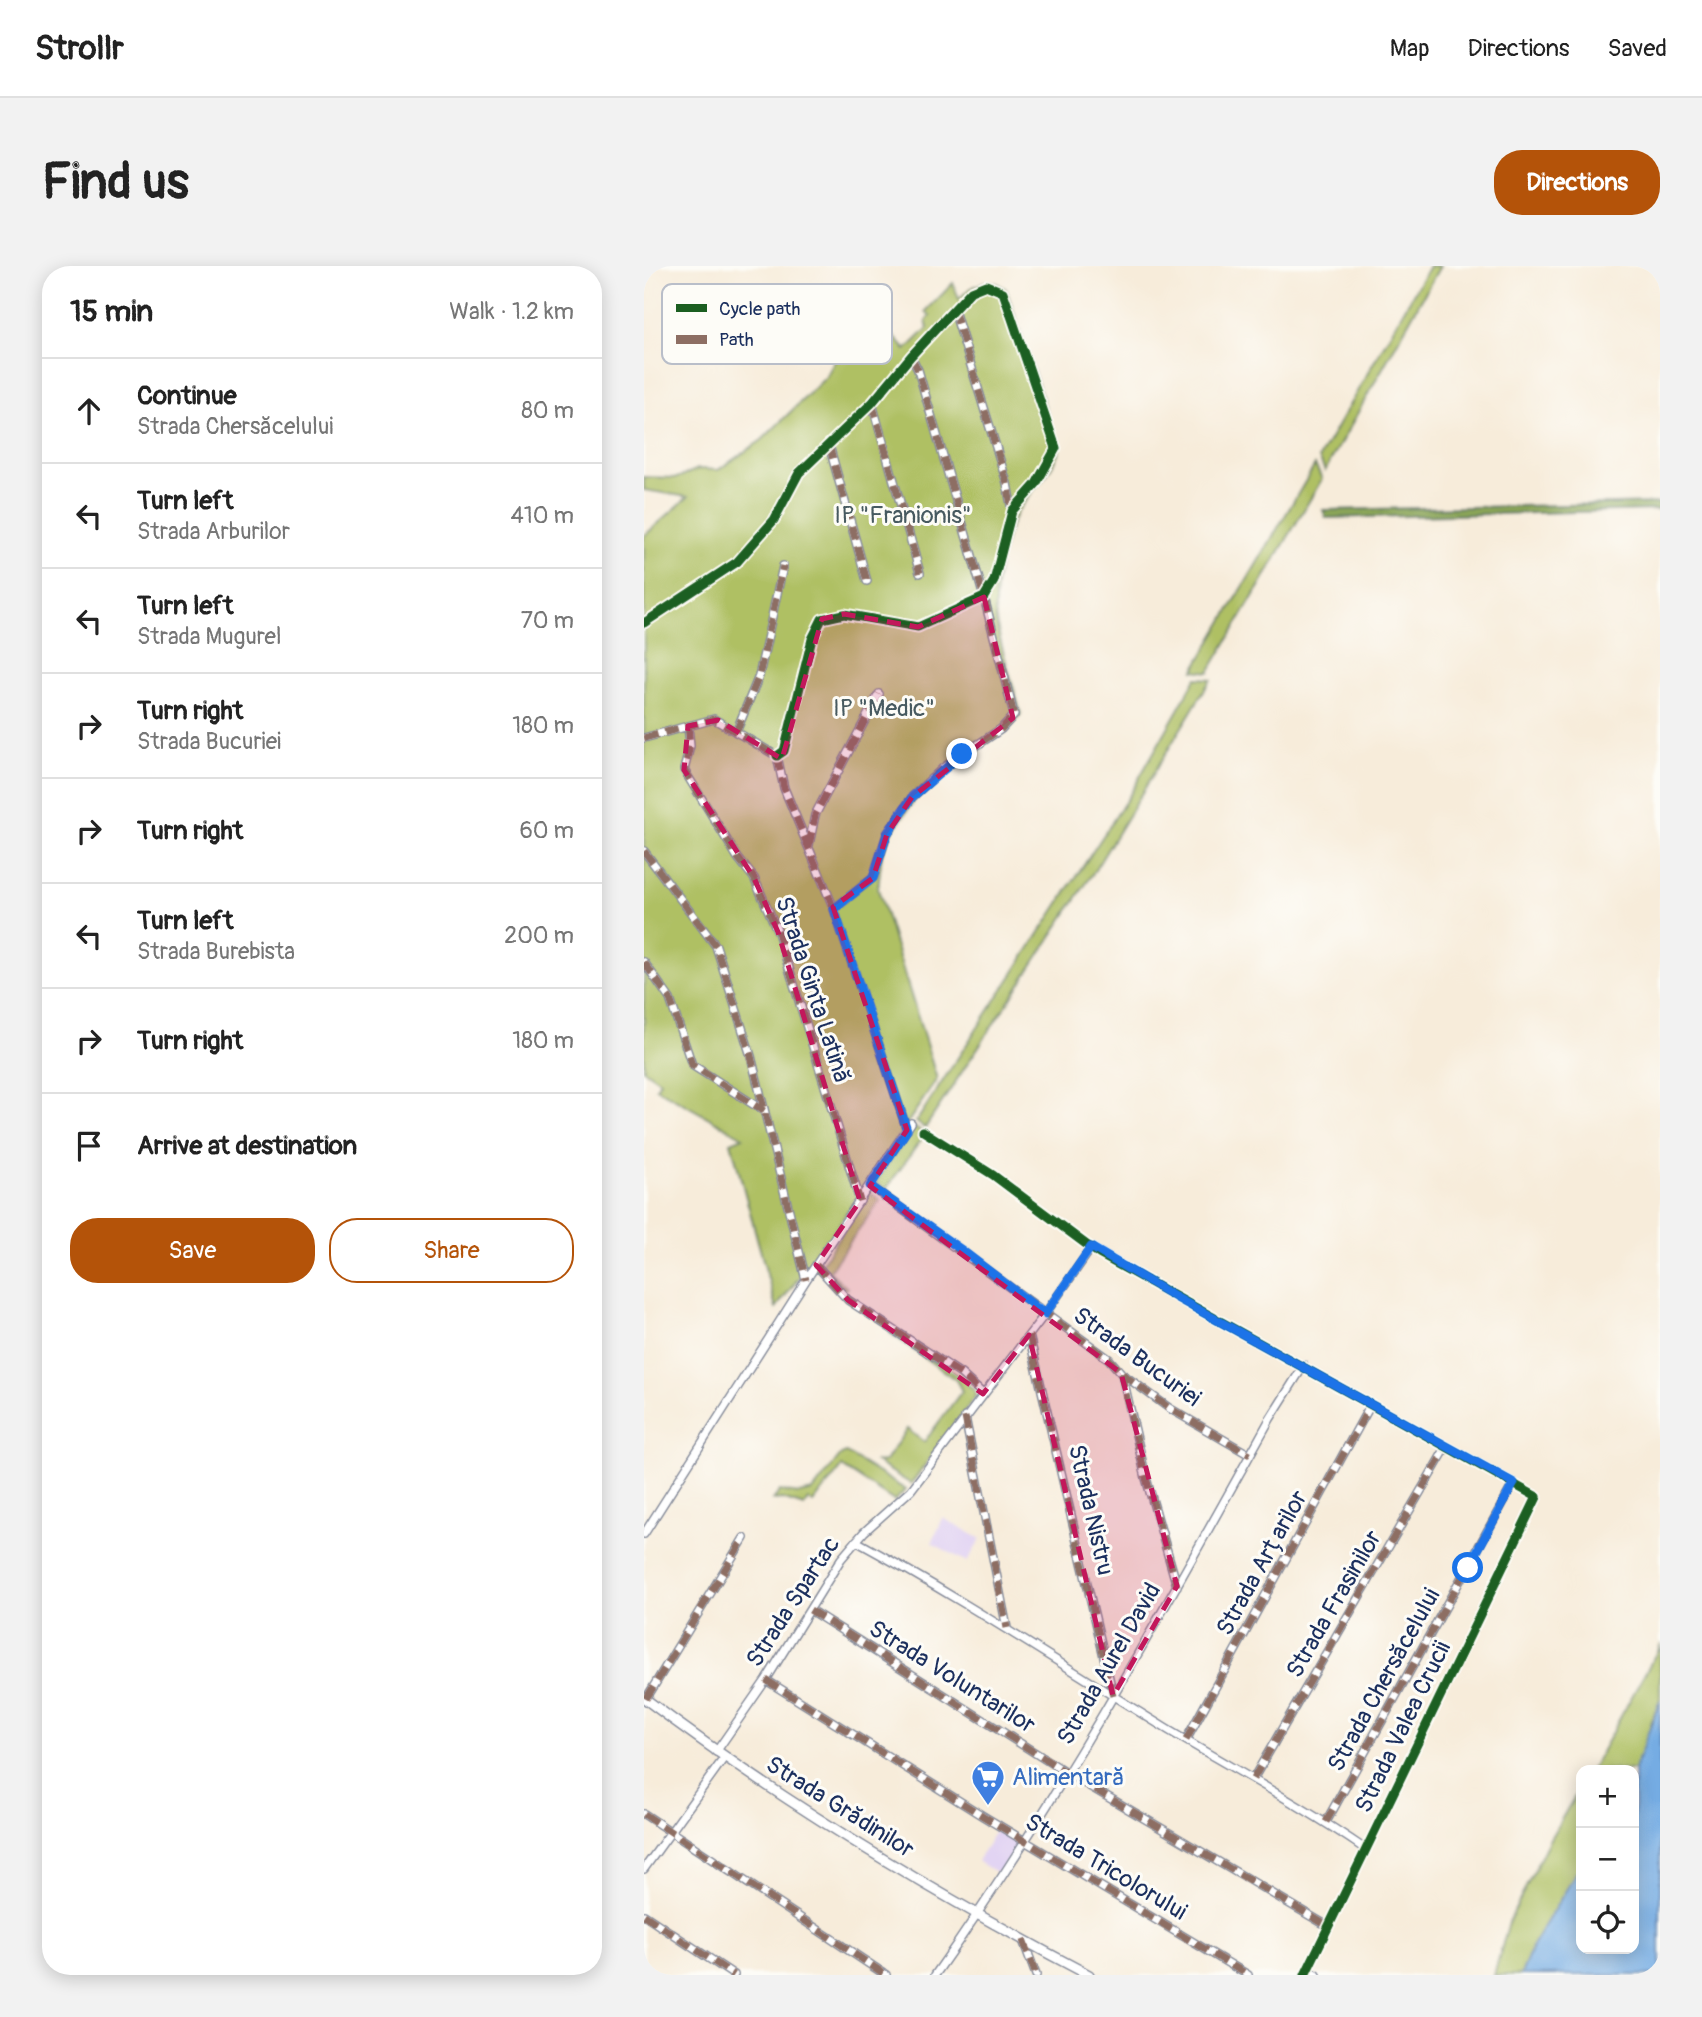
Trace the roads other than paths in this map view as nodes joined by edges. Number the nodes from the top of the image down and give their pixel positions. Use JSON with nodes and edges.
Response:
{"nodes":[{"id":1,"x":954,"y":310,"type":"junction"},
{"id":2,"x":911,"y":356,"type":"junction"},
{"id":3,"x":873,"y":402,"type":"junction"},
{"id":4,"x":829,"y":445,"type":"junction"},
{"id":5,"x":1012,"y":511,"type":"junction"},
{"id":6,"x":783,"y":566,"type":"dead end"},
{"id":7,"x":920,"y":573,"type":"dead end"},
{"id":8,"x":867,"y":581,"type":"dead end"},
{"id":9,"x":984,"y":597,"type":"junction"},
{"id":10,"x":644,"y":623,"type":"edge"},
{"id":11,"x":879,"y":694,"type":"dead end"},
{"id":12,"x":688,"y":726,"type":"junction"},
{"id":13,"x":736,"y":732,"type":"junction"},
{"id":14,"x":644,"y":738,"type":"edge"},
{"id":15,"x":776,"y":756,"type":"junction"},
{"id":16,"x":811,"y":824,"type":"junction"},
{"id":17,"x":798,"y":825,"type":"junction"},
{"id":18,"x":809,"y":849,"type":"junction"},
{"id":19,"x":644,"y":851,"type":"edge"},
{"id":20,"x":834,"y":909,"type":"junction"},
{"id":21,"x":644,"y":962,"type":"edge"},
{"id":22,"x":764,"y":1111,"type":"junction"},
{"id":23,"x":923,"y":1131,"type":"dead end"},
{"id":24,"x":870,"y":1186,"type":"junction"},
{"id":25,"x":860,"y":1201,"type":"junction"},
{"id":26,"x":1091,"y":1247,"type":"junction"},
{"id":27,"x":816,"y":1265,"type":"junction"},
{"id":28,"x":806,"y":1280,"type":"junction"},
{"id":29,"x":1045,"y":1314,"type":"junction"},
{"id":30,"x":1029,"y":1335,"type":"junction"},
{"id":31,"x":1304,"y":1366,"type":"junction"},
{"id":32,"x":1122,"y":1373,"type":"junction"},
{"id":33,"x":983,"y":1394,"type":"junction"},
{"id":34,"x":1371,"y":1404,"type":"junction"},
{"id":35,"x":965,"y":1418,"type":"junction"},
{"id":36,"x":1447,"y":1447,"type":"junction"},
{"id":37,"x":1250,"y":1455,"type":"junction"},
{"id":38,"x":1514,"y":1483,"type":"junction"},
{"id":39,"x":644,"y":1534,"type":"edge"},
{"id":40,"x":744,"y":1538,"type":"dead end"},
{"id":41,"x":856,"y":1541,"type":"junction"},
{"id":42,"x":1177,"y":1586,"type":"junction"},
{"id":43,"x":810,"y":1611,"type":"junction"},
{"id":44,"x":1007,"y":1629,"type":"junction"},
{"id":45,"x":766,"y":1680,"type":"junction"},
{"id":46,"x":1113,"y":1696,"type":"junction"},
{"id":47,"x":645,"y":1699,"type":"edge"},
{"id":48,"x":1186,"y":1740,"type":"junction"},
{"id":49,"x":720,"y":1755,"type":"junction"},
{"id":50,"x":1067,"y":1773,"type":"junction"},
{"id":51,"x":1253,"y":1779,"type":"junction"},
{"id":52,"x":644,"y":1814,"type":"edge"},
{"id":53,"x":1326,"y":1822,"type":"junction"},
{"id":54,"x":670,"y":1832,"type":"junction"},
{"id":55,"x":1024,"y":1841,"type":"junction"},
{"id":56,"x":1365,"y":1849,"type":"junction"},
{"id":57,"x":644,"y":1869,"type":"edge"},
{"id":58,"x":644,"y":1914,"type":"edge"},
{"id":59,"x":977,"y":1915,"type":"junction"},
{"id":60,"x":1326,"y":1925,"type":"junction"},
{"id":61,"x":1023,"y":1940,"type":"junction"},
{"id":62,"x":1305,"y":1973,"type":"edge"},
{"id":63,"x":734,"y":1975,"type":"edge"},
{"id":64,"x":886,"y":1975,"type":"edge"},
{"id":65,"x":935,"y":1975,"type":"edge"},
{"id":66,"x":1036,"y":1975,"type":"edge"},
{"id":67,"x":1089,"y":1975,"type":"edge"},
{"id":68,"x":1248,"y":1975,"type":"edge"},
{"id":69,"x":1317,"y":1975,"type":"edge"}],
"edges":[{"from":1,"to":2,"type":"street"},
{"from":1,"to":5,"type":"street"},
{"from":1,"to":5,"type":"street"},
{"from":2,"to":3,"type":"street"},
{"from":2,"to":9,"type":"street"},
{"from":3,"to":4,"type":"street"},
{"from":3,"to":7,"type":"street"},
{"from":4,"to":8,"type":"street"},
{"from":4,"to":10,"type":"street"},
{"from":5,"to":9,"type":"street"},
{"from":6,"to":13,"type":"street"},
{"from":9,"to":15,"type":"street"},
{"from":9,"to":20,"type":"street"},
{"from":11,"to":16,"type":"street"},
{"from":12,"to":13,"type":"street"},
{"from":12,"to":14,"type":"street"},
{"from":12,"to":25,"type":"street","name":"Strada Ginta Latină"},
{"from":13,"to":15,"type":"street"},
{"from":15,"to":17,"type":"street"},
{"from":16,"to":17,"type":"street"},
{"from":16,"to":18,"type":"street"},
{"from":17,"to":18,"type":"street"},
{"from":18,"to":20,"type":"street"},
{"from":19,"to":22,"type":"street"},
{"from":20,"to":24,"type":"street"},
{"from":21,"to":22,"type":"street"},
{"from":22,"to":28,"type":"street"},
{"from":23,"to":26,"type":"street"},
{"from":24,"to":25,"type":"street"},
{"from":24,"to":29,"type":"street","name":"Strada Bucuriei"},
{"from":25,"to":27,"type":"street"},
{"from":26,"to":29,"type":"street","name":"Strada Spartac"},
{"from":26,"to":31,"type":"street"},
{"from":27,"to":28,"type":"street"},
{"from":27,"to":33,"type":"street"},
{"from":28,"to":39,"type":"street"},
{"from":29,"to":30,"type":"street","name":"Strada Spartac"},
{"from":29,"to":32,"type":"street","name":"Strada Bucuriei"},
{"from":30,"to":33,"type":"street","name":"Strada Spartac"},
{"from":30,"to":46,"type":"street","name":"Strada Nistru"},
{"from":31,"to":34,"type":"street"},
{"from":31,"to":37,"type":"street","name":"Strada Aurel David"},
{"from":32,"to":37,"type":"street","name":"Strada Bucuriei"},
{"from":32,"to":42,"type":"street"},
{"from":33,"to":35,"type":"street","name":"Strada Spartac"},
{"from":34,"to":36,"type":"street"},
{"from":34,"to":48,"type":"street","name":"Strada Arțarilor"},
{"from":35,"to":41,"type":"street","name":"Strada Spartac"},
{"from":35,"to":44,"type":"street"},
{"from":36,"to":38,"type":"street"},
{"from":36,"to":51,"type":"street","name":"Strada Frasinilor"},
{"from":37,"to":42,"type":"street","name":"Strada Aurel David"},
{"from":38,"to":53,"type":"street","name":"Strada Chersăcelului"},
{"from":38,"to":56,"type":"street","name":"Strada Valea Crucii"},
{"from":40,"to":47,"type":"street"},
{"from":41,"to":43,"type":"street","name":"Strada Spartac"},
{"from":41,"to":44,"type":"street"},
{"from":42,"to":46,"type":"street","name":"Strada Aurel David"},
{"from":43,"to":45,"type":"street","name":"Strada Spartac"},
{"from":43,"to":50,"type":"street","name":"Strada Voluntarilor"},
{"from":44,"to":46,"type":"street"},
{"from":45,"to":49,"type":"street","name":"Strada Spartac"},
{"from":45,"to":55,"type":"street","name":"Strada Tricolorului"},
{"from":46,"to":48,"type":"street"},
{"from":46,"to":50,"type":"street","name":"Strada Aurel David"},
{"from":47,"to":49,"type":"street","name":"Strada Grădinilor"},
{"from":48,"to":51,"type":"street"},
{"from":49,"to":54,"type":"street","name":"Strada Spartac"},
{"from":49,"to":59,"type":"street","name":"Strada Grădinilor"},
{"from":50,"to":55,"type":"street","name":"Strada Aurel David"},
{"from":50,"to":60,"type":"street","name":"Strada Voluntarilor"},
{"from":51,"to":53,"type":"street"},
{"from":52,"to":54,"type":"street"},
{"from":53,"to":56,"type":"street"},
{"from":54,"to":57,"type":"street","name":"Strada Spartac"},
{"from":54,"to":64,"type":"street"},
{"from":55,"to":59,"type":"street","name":"Strada Aurel David"},
{"from":55,"to":68,"type":"street","name":"Strada Tricolorului"},
{"from":56,"to":60,"type":"street","name":"Strada Valea Crucii"},
{"from":58,"to":63,"type":"street"},
{"from":59,"to":61,"type":"street","name":"Strada Grădinilor"},
{"from":59,"to":65,"type":"street","name":"Strada Aurel David"},
{"from":60,"to":62,"type":"street","name":"Strada Valea Crucii"},
{"from":61,"to":66,"type":"street"},
{"from":61,"to":67,"type":"street","name":"Strada Grădinilor"},
{"from":62,"to":69,"type":"street"}]}
